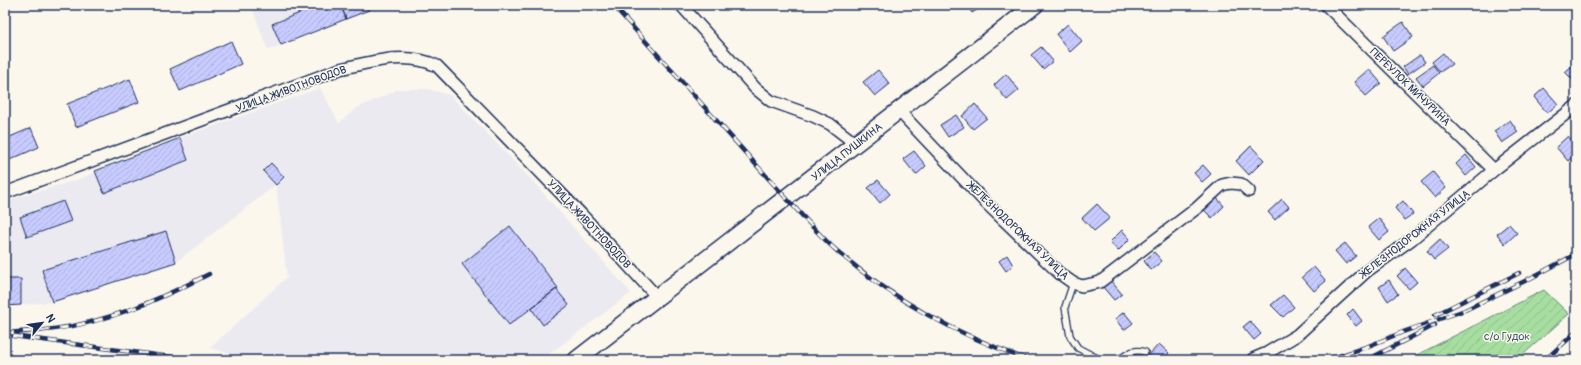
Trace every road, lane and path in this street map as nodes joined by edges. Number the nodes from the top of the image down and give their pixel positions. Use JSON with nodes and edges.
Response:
{"nodes":[{"id":1,"x":681,"y":5,"type":"edge"},
{"id":2,"x":1035,"y":5,"type":"edge"},
{"id":3,"x":1326,"y":5,"type":"edge"},
{"id":4,"x":1576,"y":106,"type":"edge"},
{"id":5,"x":899,"y":111,"type":"junction"},
{"id":6,"x":856,"y":144,"type":"junction"},
{"id":7,"x":1494,"y":170,"type":"junction"},
{"id":8,"x":1249,"y":191,"type":"dead end"},
{"id":9,"x":5,"y":194,"type":"edge"},
{"id":10,"x":1073,"y":284,"type":"junction"},
{"id":11,"x":658,"y":298,"type":"junction"},
{"id":12,"x":1145,"y":352,"type":"dead end"},
{"id":13,"x":1252,"y":359,"type":"dead end"},
{"id":14,"x":576,"y":360,"type":"edge"},
{"id":15,"x":1101,"y":360,"type":"edge"},
{"id":16,"x":1118,"y":360,"type":"edge"}],
"edges":[{"from":1,"to":6,"type":"street"},
{"from":2,"to":5,"type":"main road","name":"УЛИЦА ПУШКИНА"},
{"from":3,"to":7,"type":"street","name":"ПЕРЕУЛОК МИЧУРИНА"},
{"from":4,"to":7,"type":"street","name":"ЖЕЛЕЗНОДОРОЖНАЯ УЛИЦА"},
{"from":5,"to":6,"type":"main road","name":"УЛИЦА ПУШКИНА"},
{"from":5,"to":10,"type":"street","name":"ЖЕЛЕЗНОДОРОЖНАЯ УЛИЦА"},
{"from":6,"to":11,"type":"main road","name":"УЛИЦА ПУШКИНА"},
{"from":7,"to":13,"type":"street","name":"ЖЕЛЕЗНОДОРОЖНАЯ УЛИЦА"},
{"from":8,"to":10,"type":"street","name":"ЖЕЛЕЗНОДОРОЖНАЯ УЛИЦА"},
{"from":9,"to":11,"type":"street","name":"УЛИЦА ЖИВОТНОВОДОВ"},
{"from":10,"to":15,"type":"lane"},
{"from":11,"to":14,"type":"main road","name":"УЛИЦА ПУШКИНА"},
{"from":12,"to":16,"type":"lane"}]}
